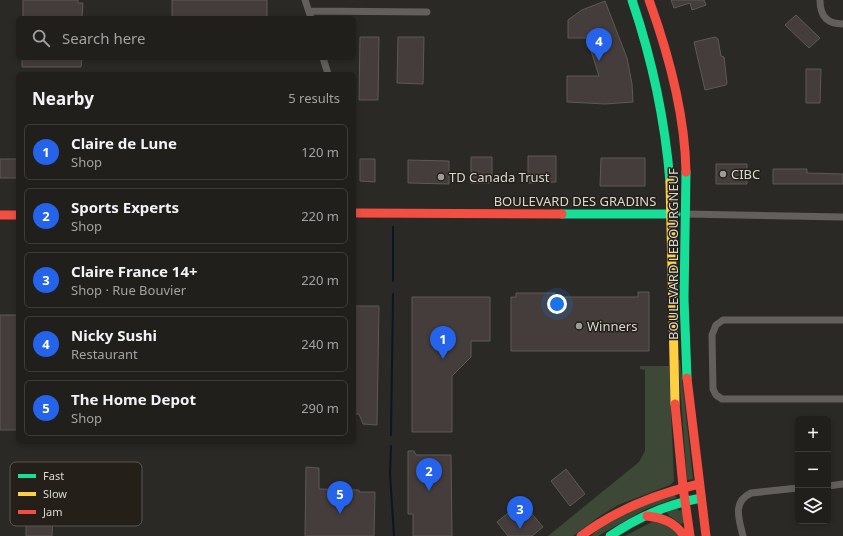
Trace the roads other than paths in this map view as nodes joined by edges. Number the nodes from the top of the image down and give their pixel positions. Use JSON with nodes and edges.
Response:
{"nodes":[{"id":1,"x":305,"y":0,"type":"edge"},
{"id":2,"x":632,"y":0,"type":"edge"},
{"id":3,"x":649,"y":0,"type":"edge"},
{"id":4,"x":820,"y":0,"type":"edge"},
{"id":5,"x":427,"y":12,"type":"dead end"},
{"id":6,"x":310,"y":14,"type":"edge"},
{"id":7,"x":843,"y":24,"type":"edge"},
{"id":8,"x":324,"y":60,"type":"edge"},
{"id":9,"x":327,"y":72,"type":"edge"},
{"id":10,"x":356,"y":213,"type":"edge"},
{"id":11,"x":671,"y":214,"type":"junction"},
{"id":12,"x":685,"y":214,"type":"junction"},
{"id":13,"x":0,"y":215,"type":"edge"},
{"id":14,"x":16,"y":215,"type":"edge"},
{"id":15,"x":843,"y":217,"type":"edge"},
{"id":16,"x":843,"y":320,"type":"edge"},
{"id":17,"x":843,"y":399,"type":"edge"},
{"id":18,"x":699,"y":484,"type":"junction"},
{"id":19,"x":843,"y":484,"type":"edge"},
{"id":20,"x":831,"y":486,"type":"edge"},
{"id":21,"x":682,"y":487,"type":"junction"},
{"id":22,"x":795,"y":488,"type":"edge"},
{"id":23,"x":701,"y":498,"type":"junction"},
{"id":24,"x":685,"y":500,"type":"junction"},
{"id":25,"x":646,"y":516,"type":"junction"},
{"id":26,"x":581,"y":536,"type":"edge"},
{"id":27,"x":610,"y":536,"type":"edge"},
{"id":28,"x":684,"y":536,"type":"edge"},
{"id":29,"x":690,"y":536,"type":"edge"},
{"id":30,"x":706,"y":536,"type":"edge"},
{"id":31,"x":743,"y":536,"type":"edge"}],
"edges":[{"from":1,"to":6,"type":"street"},
{"from":2,"to":11,"type":"main road","name":"BOULEVARD LEBOURGNEUF"},
{"from":3,"to":12,"type":"main road","name":"BOULEVARD LEBOURGNEUF"},
{"from":4,"to":7,"type":"street"},
{"from":5,"to":6,"type":"street"},
{"from":8,"to":9,"type":"street"},
{"from":10,"to":11,"type":"main road","name":"BOULEVARD DES GRADINS"},
{"from":11,"to":12,"type":"main road","name":"BOULEVARD DES GRADINS"},
{"from":11,"to":21,"type":"main road","name":"BOULEVARD LEBOURGNEUF"},
{"from":12,"to":15,"type":"street","name":"BOULEVARD DES GRADINS"},
{"from":12,"to":18,"type":"main road","name":"BOULEVARD LEBOURGNEUF"},
{"from":13,"to":14,"type":"main road"},
{"from":16,"to":17,"type":"street"},
{"from":18,"to":21,"type":"main road"},
{"from":18,"to":23,"type":"main road","name":"BOULEVARD LEBOURGNEUF"},
{"from":19,"to":20,"type":"street"},
{"from":21,"to":24,"type":"main road","name":"BOULEVARD LEBOURGNEUF"},
{"from":21,"to":26,"type":"main road"},
{"from":22,"to":31,"type":"street"},
{"from":23,"to":24,"type":"main road"},
{"from":23,"to":30,"type":"main road","name":"BOULEVARD LEBOURGNEUF"},
{"from":24,"to":25,"type":"main road"},
{"from":24,"to":29,"type":"main road","name":"BOULEVARD LEBOURGNEUF"},
{"from":25,"to":27,"type":"main road"},
{"from":25,"to":28,"type":"main road"}]}
